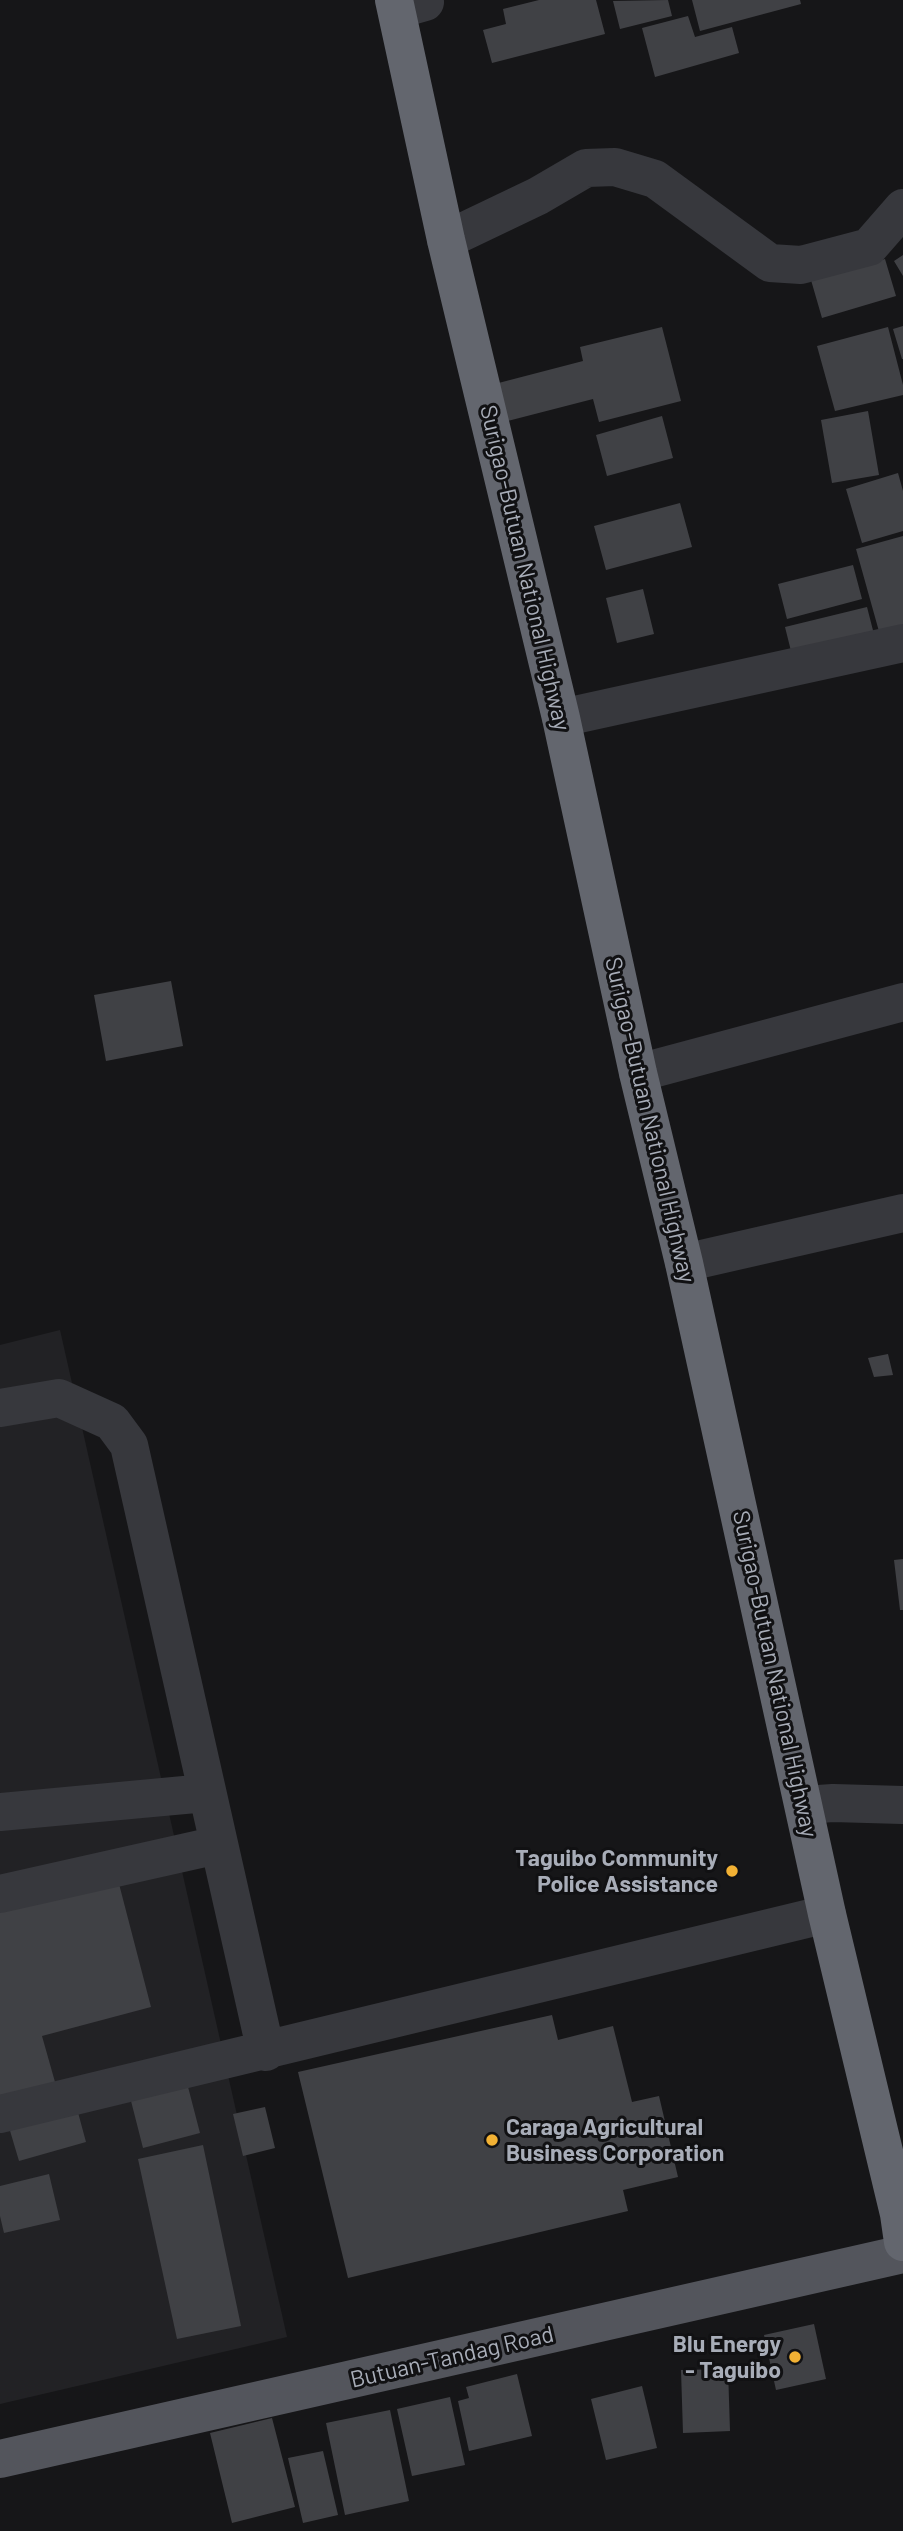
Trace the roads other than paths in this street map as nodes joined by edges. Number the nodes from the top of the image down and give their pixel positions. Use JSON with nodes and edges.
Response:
{"nodes":[{"id":1,"x":405,"y":4,"type":"edge"},
{"id":2,"x":903,"y":208,"type":"edge"},
{"id":3,"x":446,"y":240,"type":"junction"},
{"id":4,"x":903,"y":643,"type":"edge"},
{"id":5,"x":561,"y":718,"type":"junction"},
{"id":6,"x":903,"y":1002,"type":"edge"},
{"id":7,"x":638,"y":1073,"type":"junction"},
{"id":8,"x":903,"y":1213,"type":"edge"},
{"id":9,"x":684,"y":1263,"type":"junction"},
{"id":10,"x":0,"y":1408,"type":"edge"},
{"id":11,"x":205,"y":1793,"type":"junction"},
{"id":12,"x":804,"y":1805,"type":"junction"},
{"id":13,"x":903,"y":1805,"type":"edge"},
{"id":14,"x":0,"y":1812,"type":"edge"},
{"id":15,"x":218,"y":1844,"type":"junction"},
{"id":16,"x":0,"y":1894,"type":"edge"},
{"id":17,"x":827,"y":1914,"type":"junction"},
{"id":18,"x":265,"y":2052,"type":"junction"},
{"id":19,"x":0,"y":2114,"type":"edge"},
{"id":20,"x":902,"y":2223,"type":"edge"},
{"id":21,"x":903,"y":2254,"type":"edge"},
{"id":22,"x":0,"y":2459,"type":"edge"}],
"edges":[{"from":1,"to":3,"type":"highway","name":"Surigao-Butuan National Highway"},
{"from":2,"to":3,"type":"street"},
{"from":3,"to":5,"type":"highway","name":"Surigao-Butuan National Highway"},
{"from":4,"to":5,"type":"street"},
{"from":5,"to":7,"type":"highway","name":"Surigao-Butuan National Highway"},
{"from":6,"to":7,"type":"street"},
{"from":7,"to":9,"type":"highway","name":"Surigao-Butuan National Highway"},
{"from":8,"to":9,"type":"street"},
{"from":9,"to":12,"type":"highway","name":"Surigao-Butuan National Highway"},
{"from":10,"to":11,"type":"street"},
{"from":11,"to":14,"type":"street"},
{"from":11,"to":15,"type":"street"},
{"from":12,"to":13,"type":"street"},
{"from":12,"to":17,"type":"highway","name":"Surigao-Butuan National Highway"},
{"from":15,"to":16,"type":"street"},
{"from":15,"to":18,"type":"street"},
{"from":17,"to":18,"type":"street"},
{"from":17,"to":20,"type":"highway","name":"Surigao-Butuan National Highway"},
{"from":18,"to":19,"type":"street"},
{"from":21,"to":22,"type":"main road","name":"Butuan-Tandag Road"}]}
